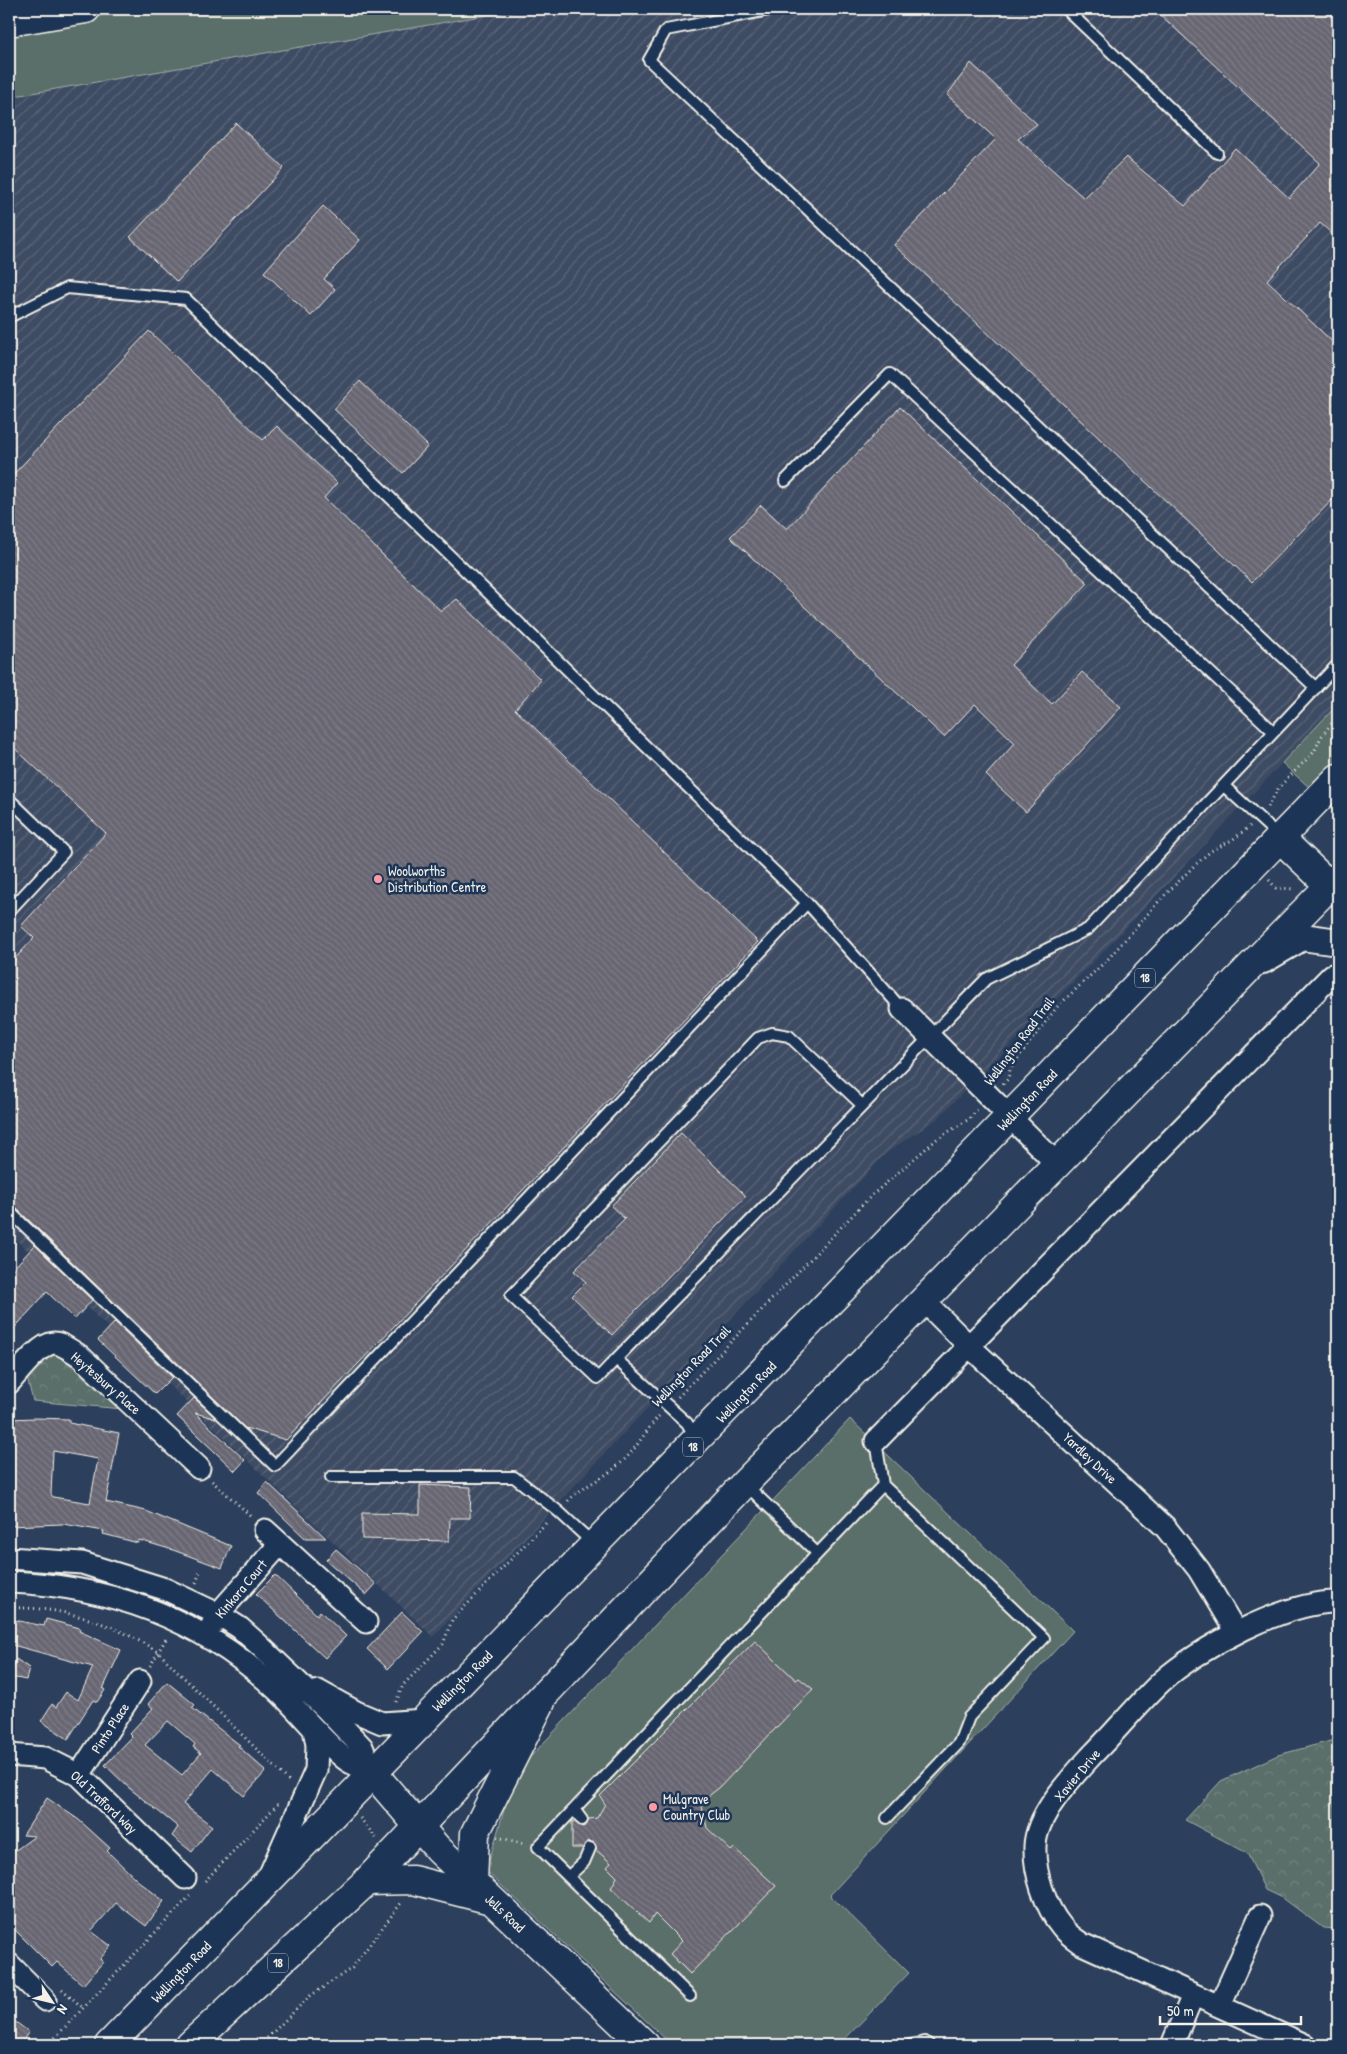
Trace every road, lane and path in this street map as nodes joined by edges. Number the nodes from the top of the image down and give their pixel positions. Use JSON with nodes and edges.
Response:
{"nodes":[{"id":1,"x":86,"y":9,"type":"edge"},
{"id":2,"x":774,"y":9,"type":"edge"},
{"id":3,"x":1066,"y":9,"type":"edge"},
{"id":4,"x":9,"y":22,"type":"edge"},
{"id":5,"x":1217,"y":153,"type":"dead end"},
{"id":6,"x":9,"y":317,"type":"edge"},
{"id":7,"x":785,"y":481,"type":"dead end"},
{"id":8,"x":1338,"y":664,"type":"edge"},
{"id":9,"x":1316,"y":688,"type":"junction"},
{"id":10,"x":1338,"y":715,"type":"edge"},
{"id":11,"x":1274,"y":732,"type":"junction"},
{"id":12,"x":1338,"y":778,"type":"edge"},
{"id":13,"x":1224,"y":786,"type":"junction"},
{"id":14,"x":9,"y":799,"type":"edge"},
{"id":15,"x":1258,"y":818,"type":"junction"},
{"id":16,"x":1280,"y":838,"type":"junction"},
{"id":17,"x":1232,"y":840,"type":"junction"},
{"id":18,"x":1254,"y":865,"type":"junction"},
{"id":19,"x":1330,"y":891,"type":"edge"},
{"id":20,"x":807,"y":902,"type":"junction"},
{"id":21,"x":9,"y":911,"type":"edge"},
{"id":22,"x":1338,"y":942,"type":"edge"},
{"id":23,"x":1249,"y":968,"type":"junction"},
{"id":24,"x":1332,"y":975,"type":"dead end"},
{"id":25,"x":902,"y":1009,"type":"joint"},
{"id":26,"x":930,"y":1036,"type":"junction"},
{"id":27,"x":990,"y":1097,"type":"junction"},
{"id":28,"x":862,"y":1105,"type":"junction"},
{"id":29,"x":1010,"y":1118,"type":"junction"},
{"id":30,"x":1058,"y":1164,"type":"junction"},
{"id":31,"x":9,"y":1211,"type":"edge"},
{"id":32,"x":924,"y":1301,"type":"junction"},
{"id":33,"x":969,"y":1346,"type":"junction"},
{"id":34,"x":616,"y":1359,"type":"junction"},
{"id":35,"x":9,"y":1383,"type":"edge"},
{"id":36,"x":670,"y":1406,"type":"junction"},
{"id":37,"x":876,"y":1440,"type":"joint"},
{"id":38,"x":697,"y":1442,"type":"junction"},
{"id":39,"x":199,"y":1468,"type":"joint"},
{"id":40,"x":331,"y":1477,"type":"dead end"},
{"id":41,"x":745,"y":1483,"type":"junction"},
{"id":42,"x":883,"y":1485,"type":"junction"},
{"id":43,"x":558,"y":1511,"type":"junction"},
{"id":44,"x":272,"y":1537,"type":"junction"},
{"id":45,"x":595,"y":1546,"type":"junction"},
{"id":46,"x":817,"y":1552,"type":"junction"},
{"id":47,"x":9,"y":1558,"type":"edge"},
{"id":48,"x":9,"y":1582,"type":"edge"},
{"id":49,"x":1338,"y":1602,"type":"edge"},
{"id":50,"x":9,"y":1608,"type":"edge"},
{"id":51,"x":218,"y":1614,"type":"junction"},
{"id":52,"x":366,"y":1622,"type":"dead end"},
{"id":53,"x":1236,"y":1632,"type":"junction"},
{"id":54,"x":206,"y":1636,"type":"junction"},
{"id":55,"x":296,"y":1678,"type":"junction"},
{"id":56,"x":140,"y":1682,"type":"dead end"},
{"id":57,"x":544,"y":1697,"type":"junction"},
{"id":58,"x":424,"y":1720,"type":"junction"},
{"id":59,"x":382,"y":1722,"type":"junction"},
{"id":60,"x":314,"y":1729,"type":"junction"},
{"id":61,"x":9,"y":1755,"type":"edge"},
{"id":62,"x":316,"y":1770,"type":"junction"},
{"id":63,"x":372,"y":1772,"type":"junction"},
{"id":64,"x":79,"y":1775,"type":"junction"},
{"id":65,"x":290,"y":1783,"type":"junction"},
{"id":66,"x":294,"y":1787,"type":"dead end"},
{"id":67,"x":346,"y":1799,"type":"junction"},
{"id":68,"x":281,"y":1802,"type":"dead end"},
{"id":69,"x":574,"y":1809,"type":"junction"},
{"id":70,"x":887,"y":1818,"type":"dead end"},
{"id":71,"x":582,"y":1820,"type":"dead end"},
{"id":72,"x":418,"y":1826,"type":"junction"},
{"id":73,"x":590,"y":1848,"type":"dead end"},
{"id":74,"x":395,"y":1851,"type":"junction"},
{"id":75,"x":569,"y":1876,"type":"junction"},
{"id":76,"x":413,"y":1880,"type":"junction"},
{"id":77,"x":367,"y":1881,"type":"junction"},
{"id":78,"x":264,"y":1886,"type":"junction"},
{"id":79,"x":191,"y":1887,"type":"junction"},
{"id":80,"x":482,"y":1891,"type":"junction"},
{"id":81,"x":1260,"y":1916,"type":"dead end"},
{"id":82,"x":9,"y":1964,"type":"edge"},
{"id":83,"x":1193,"y":1995,"type":"junction"},
{"id":84,"x":690,"y":1996,"type":"dead end"},
{"id":85,"x":45,"y":2000,"type":"dead end"},
{"id":86,"x":1220,"y":2005,"type":"junction"},
{"id":87,"x":48,"y":2045,"type":"edge"},
{"id":88,"x":109,"y":2045,"type":"edge"},
{"id":89,"x":190,"y":2045,"type":"edge"},
{"id":90,"x":260,"y":2045,"type":"edge"},
{"id":91,"x":645,"y":2045,"type":"edge"},
{"id":92,"x":910,"y":2045,"type":"edge"},
{"id":93,"x":929,"y":2045,"type":"edge"},
{"id":94,"x":1172,"y":2045,"type":"edge"},
{"id":95,"x":1305,"y":2045,"type":"edge"}],
"edges":[{"from":1,"to":4,"type":"main road"},
{"from":2,"to":9,"type":"lane"},
{"from":3,"to":5,"type":"lane"},
{"from":6,"to":20,"type":"lane"},
{"from":7,"to":11,"type":"lane"},
{"from":8,"to":9,"type":"lane"},
{"from":9,"to":11,"type":"lane"},
{"from":10,"to":15,"type":"path","name":"Wellington Road Trail"},
{"from":11,"to":13,"type":"lane"},
{"from":12,"to":16,"type":"main road","name":"Wellington Road","number":"18"},
{"from":13,"to":15,"type":"lane"},
{"from":13,"to":26,"type":"lane"},
{"from":14,"to":21,"type":"lane"},
{"from":15,"to":16,"type":"lane"},
{"from":15,"to":17,"type":"path","name":"Wellington Road Trail"},
{"from":16,"to":18,"type":"main road","name":"Wellington Road","number":"18"},
{"from":16,"to":19,"type":"main road"},
{"from":17,"to":18,"type":"path"},
{"from":17,"to":27,"type":"path","name":"Wellington Road Trail"},
{"from":18,"to":19,"type":"path"},
{"from":18,"to":29,"type":"main road","name":"Wellington Road","number":"18"},
{"from":19,"to":23,"type":"main road","number":"18"},
{"from":20,"to":25,"type":"lane"},
{"from":20,"to":31,"type":"lane"},
{"from":22,"to":23,"type":"street"},
{"from":23,"to":30,"type":"main road","number":"18"},
{"from":24,"to":33,"type":"street"},
{"from":25,"to":26,"type":"street"},
{"from":26,"to":27,"type":"street"},
{"from":26,"to":28,"type":"lane"},
{"from":27,"to":29,"type":"street"},
{"from":27,"to":36,"type":"path","name":"Wellington Road Trail"},
{"from":28,"to":34,"type":"lane"},
{"from":28,"to":34,"type":"lane"},
{"from":29,"to":30,"type":"street"},
{"from":29,"to":38,"type":"main road","name":"Wellington Road","number":"18"},
{"from":30,"to":32,"type":"main road","number":"18"},
{"from":32,"to":33,"type":"street","name":"Yardley Drive"},
{"from":32,"to":41,"type":"main road","number":"18"},
{"from":33,"to":37,"type":"street"},
{"from":33,"to":53,"type":"street","name":"Yardley Drive"},
{"from":34,"to":36,"type":"lane"},
{"from":35,"to":39,"type":"street","name":"Heytesbury Place"},
{"from":36,"to":38,"type":"lane"},
{"from":36,"to":43,"type":"path","name":"Wellington Road Trail"},
{"from":37,"to":42,"type":"lane"},
{"from":38,"to":45,"type":"main road","name":"Wellington Road","number":"18"},
{"from":39,"to":44,"type":"path"},
{"from":40,"to":43,"type":"lane"},
{"from":41,"to":46,"type":"lane"},
{"from":41,"to":57,"type":"main road","number":"18"},
{"from":42,"to":46,"type":"lane"},
{"from":42,"to":70,"type":"lane"},
{"from":43,"to":45,"type":"lane"},
{"from":43,"to":59,"type":"path","name":"Wellington Road Trail"},
{"from":44,"to":51,"type":"street","name":"Kinkora Court"},
{"from":44,"to":52,"type":"street"},
{"from":45,"to":58,"type":"main road","name":"Wellington Road","number":"18"},
{"from":46,"to":69,"type":"lane"},
{"from":47,"to":51,"type":"street"},
{"from":48,"to":54,"type":"street"},
{"from":49,"to":53,"type":"street","name":"Xavier Drive"},
{"from":50,"to":65,"type":"path"},
{"from":51,"to":54,"type":"street","name":"Kinkora Court"},
{"from":51,"to":55,"type":"street"},
{"from":53,"to":83,"type":"street","name":"Xavier Drive"},
{"from":54,"to":60,"type":"street"},
{"from":55,"to":59,"type":"street"},
{"from":55,"to":63,"type":"street"},
{"from":56,"to":64,"type":"street","name":"Pinto Place"},
{"from":57,"to":72,"type":"main road","number":"18"},
{"from":57,"to":80,"type":"main road"},
{"from":58,"to":59,"type":"street"},
{"from":58,"to":63,"type":"main road","name":"Wellington Road","number":"18"},
{"from":60,"to":62,"type":"street"},
{"from":60,"to":63,"type":"street"},
{"from":61,"to":64,"type":"street","name":"Old Trafford Way"},
{"from":62,"to":65,"type":"path"},
{"from":62,"to":78,"type":"street"},
{"from":63,"to":67,"type":"main road","name":"Wellington Road","number":"18"},
{"from":63,"to":72,"type":"main road","name":"Jells Road"},
{"from":64,"to":79,"type":"street","name":"Old Trafford Way"},
{"from":65,"to":66,"type":"path"},
{"from":67,"to":74,"type":"path"},
{"from":67,"to":78,"type":"main road","name":"Wellington Road","number":"18"},
{"from":68,"to":79,"type":"path"},
{"from":69,"to":71,"type":"lane"},
{"from":69,"to":75,"type":"lane"},
{"from":72,"to":74,"type":"main road","number":"18"},
{"from":72,"to":80,"type":"main road","name":"Jells Road"},
{"from":73,"to":75,"type":"lane"},
{"from":74,"to":77,"type":"main road","number":"18"},
{"from":75,"to":84,"type":"lane"},
{"from":76,"to":77,"type":"main road"},
{"from":76,"to":80,"type":"main road"},
{"from":76,"to":90,"type":"path"},
{"from":77,"to":89,"type":"main road","number":"18"},
{"from":78,"to":88,"type":"main road","name":"Wellington Road","number":"18"},
{"from":79,"to":87,"type":"path"},
{"from":80,"to":91,"type":"main road","name":"Jells Road"},
{"from":81,"to":86,"type":"street"},
{"from":82,"to":85,"type":"street"},
{"from":83,"to":86,"type":"street","name":"Xavier Drive"},
{"from":83,"to":94,"type":"street"},
{"from":86,"to":95,"type":"street","name":"Xavier Drive"},
{"from":92,"to":93,"type":"lane"}]}
